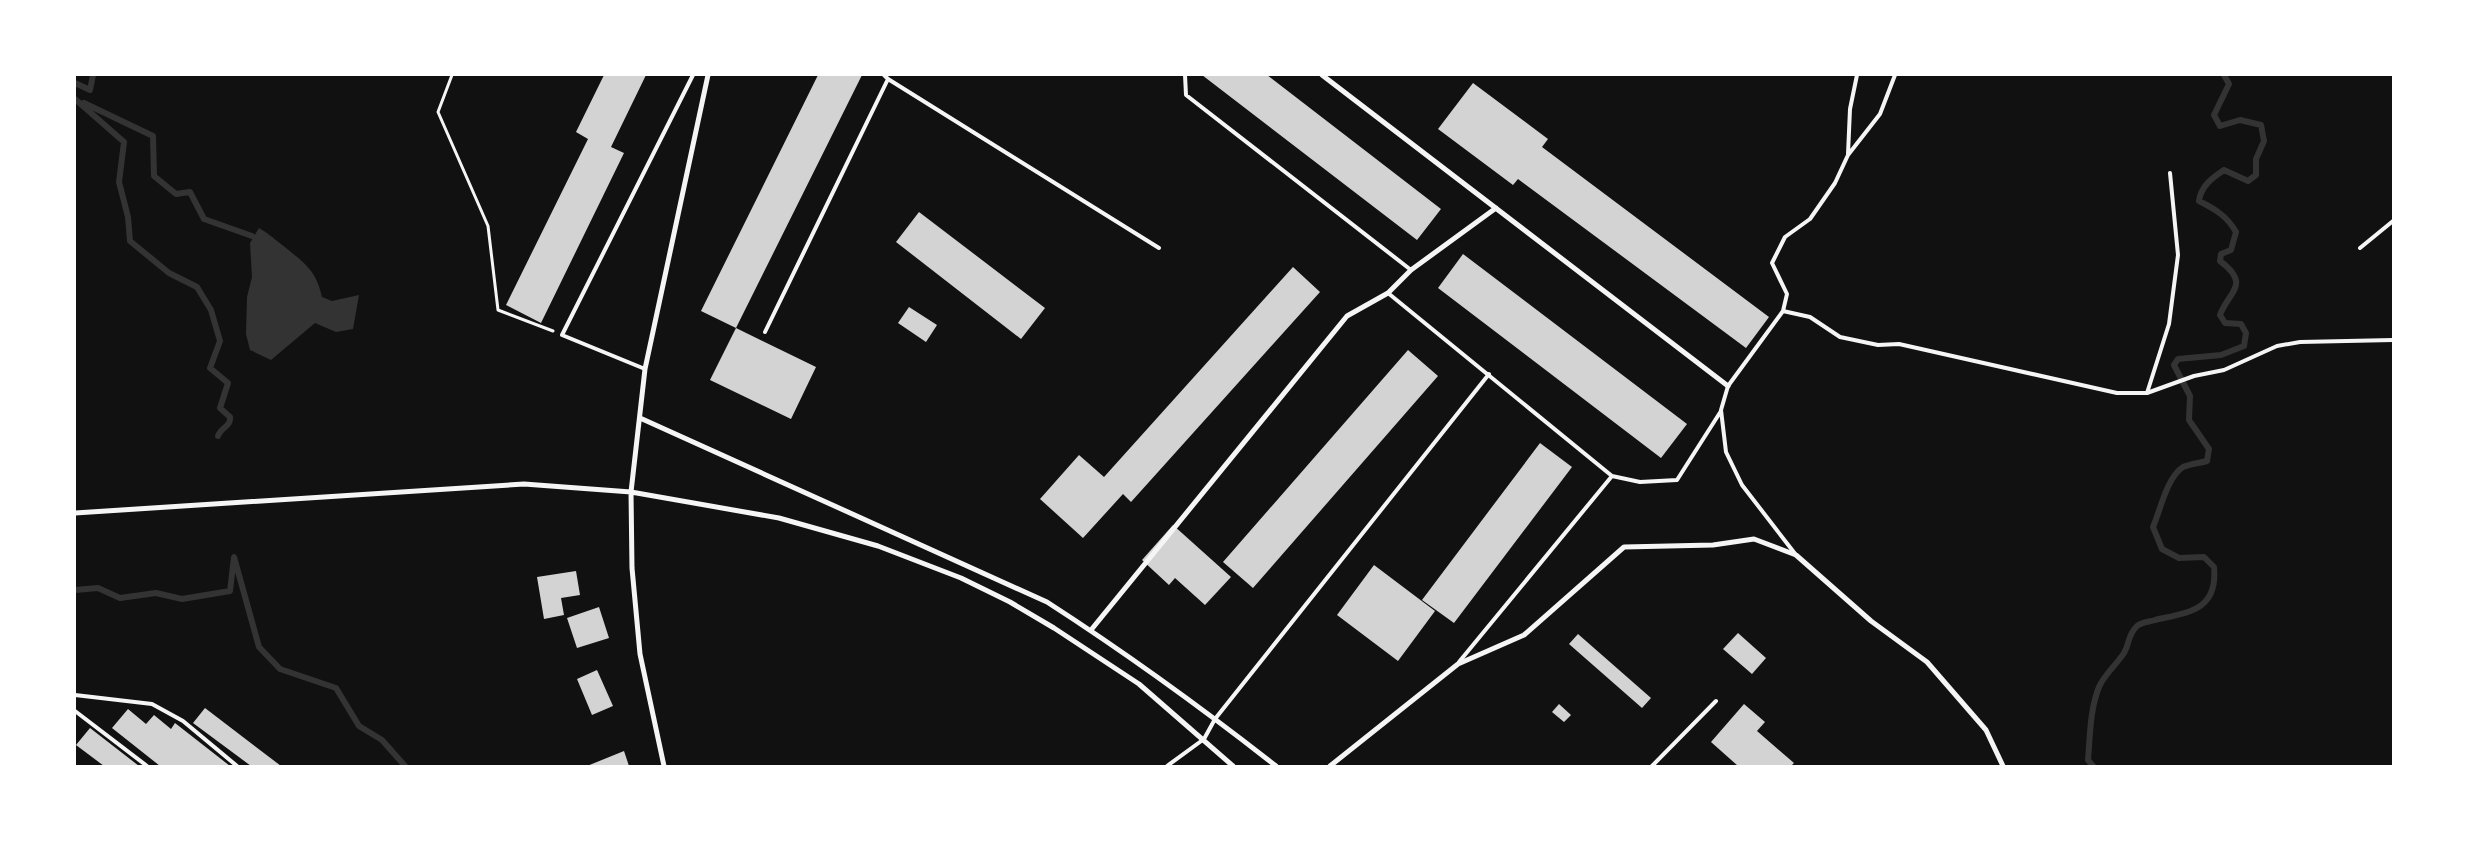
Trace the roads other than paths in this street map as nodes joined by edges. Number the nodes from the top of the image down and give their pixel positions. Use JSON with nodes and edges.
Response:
{"nodes":[{"id":1,"x":693,"y":75,"type":"edge"},
{"id":2,"x":708,"y":75,"type":"edge"},
{"id":3,"x":884,"y":75,"type":"edge"},
{"id":4,"x":1185,"y":75,"type":"edge"},
{"id":5,"x":1322,"y":75,"type":"edge"},
{"id":6,"x":1857,"y":75,"type":"edge"},
{"id":7,"x":1895,"y":75,"type":"edge"},
{"id":8,"x":888,"y":79,"type":"junction"},
{"id":9,"x":1848,"y":155,"type":"junction"},
{"id":10,"x":2170,"y":173,"type":"dead end"},
{"id":11,"x":1496,"y":208,"type":"junction"},
{"id":12,"x":2393,"y":221,"type":"edge"},
{"id":13,"x":1159,"y":248,"type":"dead end"},
{"id":14,"x":2360,"y":248,"type":"dead end"},
{"id":15,"x":1411,"y":270,"type":"junction"},
{"id":16,"x":1388,"y":293,"type":"junction"},
{"id":17,"x":1783,"y":311,"type":"junction"},
{"id":18,"x":765,"y":332,"type":"dead end"},
{"id":19,"x":2393,"y":340,"type":"edge"},
{"id":20,"x":646,"y":369,"type":"junction"},
{"id":21,"x":1489,"y":374,"type":"junction"},
{"id":22,"x":1728,"y":386,"type":"junction"},
{"id":23,"x":2147,"y":393,"type":"junction"},
{"id":24,"x":1721,"y":410,"type":"junction"},
{"id":25,"x":640,"y":418,"type":"junction"},
{"id":26,"x":1612,"y":476,"type":"junction"},
{"id":27,"x":631,"y":492,"type":"junction"},
{"id":28,"x":75,"y":513,"type":"edge"},
{"id":29,"x":1796,"y":555,"type":"junction"},
{"id":30,"x":1091,"y":630,"type":"junction"},
{"id":31,"x":1458,"y":664,"type":"junction"},
{"id":32,"x":75,"y":695,"type":"edge"},
{"id":33,"x":1716,"y":701,"type":"dead end"},
{"id":34,"x":75,"y":711,"type":"edge"},
{"id":35,"x":1215,"y":719,"type":"junction"},
{"id":36,"x":1204,"y":739,"type":"junction"},
{"id":37,"x":147,"y":766,"type":"edge"},
{"id":38,"x":237,"y":766,"type":"edge"},
{"id":39,"x":664,"y":766,"type":"edge"},
{"id":40,"x":1167,"y":766,"type":"edge"},
{"id":41,"x":1233,"y":766,"type":"edge"},
{"id":42,"x":1276,"y":766,"type":"edge"},
{"id":43,"x":1330,"y":766,"type":"edge"},
{"id":44,"x":1652,"y":766,"type":"edge"},
{"id":45,"x":2003,"y":766,"type":"edge"}],
"edges":[{"from":1,"to":20,"type":"lane"},
{"from":2,"to":20,"type":"street"},
{"from":3,"to":8,"type":"lane"},
{"from":4,"to":15,"type":"lane"},
{"from":5,"to":11,"type":"street"},
{"from":6,"to":9,"type":"lane"},
{"from":7,"to":9,"type":"lane"},
{"from":8,"to":13,"type":"lane"},
{"from":8,"to":18,"type":"lane"},
{"from":9,"to":17,"type":"lane"},
{"from":10,"to":23,"type":"lane"},
{"from":11,"to":15,"type":"street"},
{"from":11,"to":22,"type":"street"},
{"from":12,"to":14,"type":"lane"},
{"from":15,"to":16,"type":"street"},
{"from":16,"to":21,"type":"lane"},
{"from":16,"to":30,"type":"street"},
{"from":17,"to":22,"type":"lane"},
{"from":17,"to":23,"type":"lane"},
{"from":19,"to":23,"type":"lane"},
{"from":20,"to":25,"type":"street"},
{"from":21,"to":26,"type":"lane"},
{"from":21,"to":35,"type":"lane"},
{"from":22,"to":24,"type":"lane"},
{"from":24,"to":26,"type":"lane"},
{"from":24,"to":29,"type":"lane"},
{"from":25,"to":27,"type":"street"},
{"from":25,"to":30,"type":"street"},
{"from":26,"to":31,"type":"lane"},
{"from":27,"to":28,"type":"street"},
{"from":27,"to":36,"type":"street"},
{"from":27,"to":39,"type":"street"},
{"from":29,"to":31,"type":"street"},
{"from":29,"to":45,"type":"street"},
{"from":30,"to":35,"type":"street"},
{"from":31,"to":43,"type":"street"},
{"from":32,"to":38,"type":"lane"},
{"from":33,"to":44,"type":"lane"},
{"from":34,"to":37,"type":"lane"},
{"from":35,"to":36,"type":"lane"},
{"from":35,"to":42,"type":"street"},
{"from":36,"to":40,"type":"lane"},
{"from":36,"to":41,"type":"street"}]}
